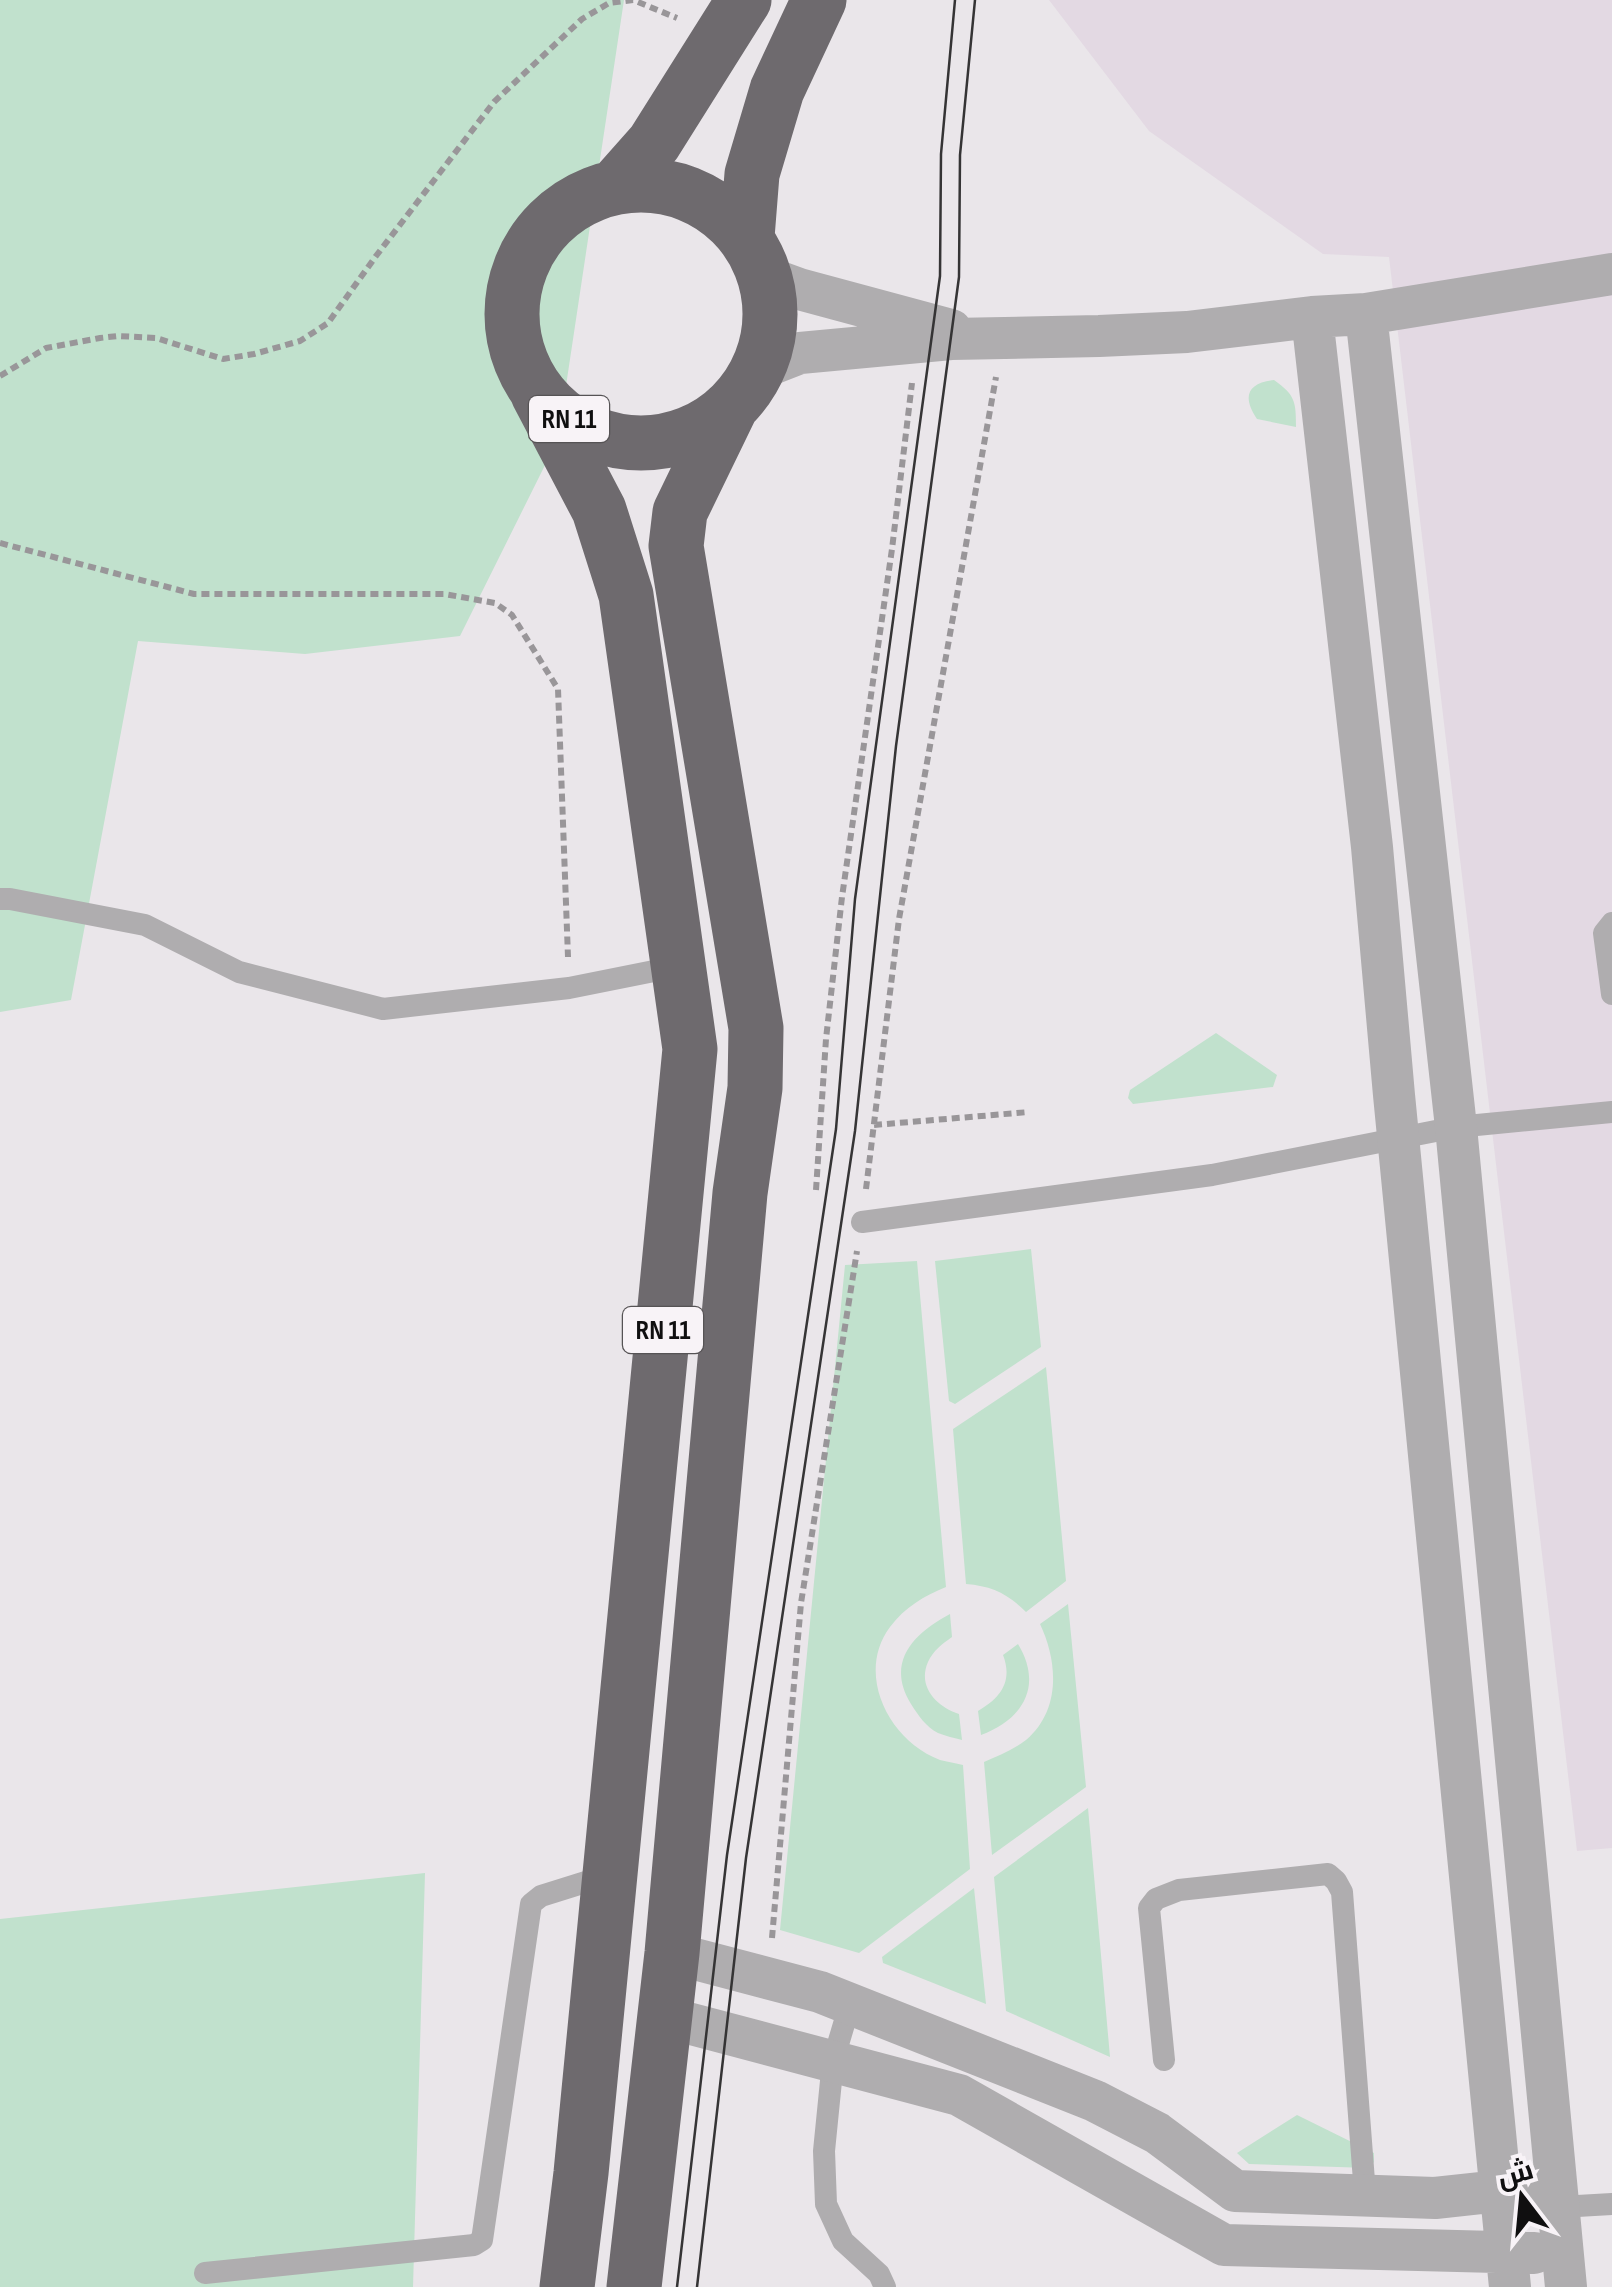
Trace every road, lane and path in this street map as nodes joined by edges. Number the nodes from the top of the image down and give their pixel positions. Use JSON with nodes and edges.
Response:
{"nodes":[{"id":1,"x":820,"y":0,"type":"edge"},
{"id":2,"x":733,"y":18,"type":"edge"},
{"id":3,"x":615,"y":186,"type":"junction"},
{"id":4,"x":756,"y":257,"type":"junction"},
{"id":5,"x":1612,"y":274,"type":"edge"},
{"id":6,"x":1366,"y":314,"type":"junction"},
{"id":7,"x":1312,"y":317,"type":"junction"},
{"id":8,"x":990,"y":337,"type":"junction"},
{"id":9,"x":917,"y":342,"type":"junction"},
{"id":10,"x":0,"y":376,"type":"edge"},
{"id":11,"x":745,"y":389,"type":"junction"},
{"id":12,"x":538,"y":394,"type":"junction"},
{"id":13,"x":0,"y":543,"type":"edge"},
{"id":14,"x":0,"y":899,"type":"edge"},
{"id":15,"x":1612,"y":922,"type":"edge"},
{"id":16,"x":679,"y":966,"type":"junction"},
{"id":17,"x":569,"y":988,"type":"junction"},
{"id":18,"x":1612,"y":994,"type":"edge"},
{"id":19,"x":1029,"y":1112,"type":"dead end"},
{"id":20,"x":1612,"y":1112,"type":"edge"},
{"id":21,"x":874,"y":1125,"type":"junction"},
{"id":22,"x":1456,"y":1127,"type":"junction"},
{"id":23,"x":1400,"y":1139,"type":"junction"},
{"id":24,"x":816,"y":1190,"type":"dead end"},
{"id":25,"x":862,"y":1222,"type":"junction"},
{"id":26,"x":610,"y":1874,"type":"junction"},
{"id":27,"x":672,"y":1953,"type":"junction"},
{"id":28,"x":769,"y":1979,"type":"junction"},
{"id":29,"x":850,"y":2004,"type":"junction"},
{"id":30,"x":665,"y":2017,"type":"junction"},
{"id":31,"x":1164,"y":2060,"type":"dead end"},
{"id":32,"x":834,"y":2061,"type":"junction"},
{"id":33,"x":1502,"y":2191,"type":"junction"},
{"id":34,"x":1366,"y":2194,"type":"junction"},
{"id":35,"x":1559,"y":2196,"type":"junction"},
{"id":36,"x":1612,"y":2204,"type":"edge"},
{"id":37,"x":1509,"y":2269,"type":"edge"},
{"id":38,"x":1565,"y":2271,"type":"edge"},
{"id":39,"x":205,"y":2273,"type":"dead end"},
{"id":40,"x":567,"y":2287,"type":"edge"},
{"id":41,"x":634,"y":2287,"type":"edge"},
{"id":42,"x":885,"y":2287,"type":"edge"}],
"edges":[{"from":1,"to":4,"type":"highway","number":"RN 11"},
{"from":2,"to":3,"type":"highway","number":"RN 11"},
{"from":2,"to":10,"type":"path"},
{"from":3,"to":4,"type":"highway","number":"RN 11"},
{"from":3,"to":12,"type":"highway","number":"RN 11"},
{"from":4,"to":8,"type":"street"},
{"from":4,"to":11,"type":"highway","number":"RN 11"},
{"from":5,"to":6,"type":"street"},
{"from":6,"to":7,"type":"street"},
{"from":6,"to":22,"type":"street"},
{"from":7,"to":8,"type":"street"},
{"from":7,"to":23,"type":"street"},
{"from":8,"to":9,"type":"street"},
{"from":8,"to":21,"type":"path"},
{"from":9,"to":11,"type":"street"},
{"from":9,"to":24,"type":"path"},
{"from":11,"to":12,"type":"highway","number":"RN 11"},
{"from":11,"to":27,"type":"highway","number":"RN 11"},
{"from":12,"to":16,"type":"highway","number":"RN 11"},
{"from":13,"to":17,"type":"path"},
{"from":14,"to":17,"type":"lane"},
{"from":15,"to":18,"type":"lane"},
{"from":16,"to":17,"type":"lane"},
{"from":16,"to":26,"type":"highway","number":"RN 11"},
{"from":19,"to":21,"type":"path"},
{"from":20,"to":22,"type":"lane"},
{"from":21,"to":25,"type":"path"},
{"from":22,"to":23,"type":"lane"},
{"from":22,"to":35,"type":"street"},
{"from":23,"to":25,"type":"lane"},
{"from":23,"to":33,"type":"street"},
{"from":25,"to":28,"type":"path"},
{"from":26,"to":39,"type":"lane"},
{"from":26,"to":40,"type":"highway","number":"RN 11"},
{"from":27,"to":28,"type":"street"},
{"from":27,"to":30,"type":"highway","number":"RN 11"},
{"from":28,"to":29,"type":"street"},
{"from":29,"to":32,"type":"lane"},
{"from":29,"to":34,"type":"street"},
{"from":30,"to":32,"type":"street"},
{"from":30,"to":41,"type":"highway","number":"RN 11"},
{"from":31,"to":34,"type":"lane"},
{"from":32,"to":37,"type":"street"},
{"from":32,"to":42,"type":"lane"},
{"from":33,"to":34,"type":"street"},
{"from":33,"to":35,"type":"street"},
{"from":33,"to":37,"type":"street"},
{"from":35,"to":36,"type":"lane"},
{"from":35,"to":38,"type":"street"},
{"from":37,"to":38,"type":"street"}]}
